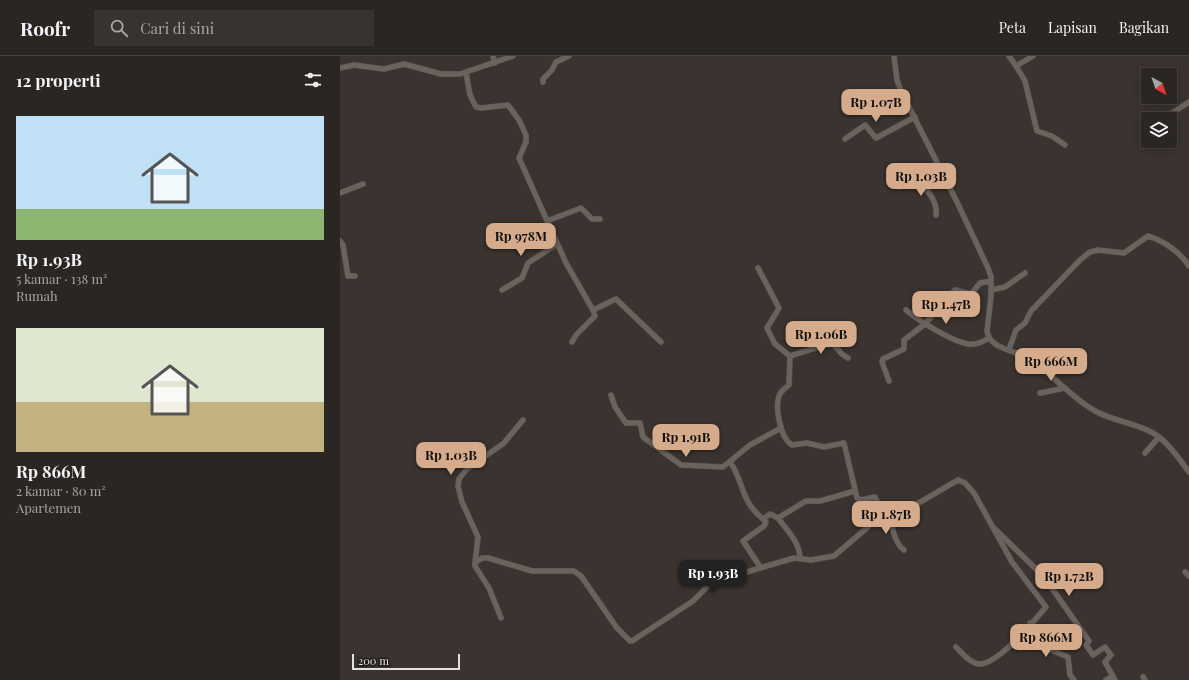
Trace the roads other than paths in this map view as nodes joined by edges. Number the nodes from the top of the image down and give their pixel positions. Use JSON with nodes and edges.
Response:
{"nodes":[{"id":1,"x":493,"y":56,"type":"edge"},
{"id":2,"x":513,"y":56,"type":"edge"},
{"id":3,"x":569,"y":56,"type":"edge"},
{"id":4,"x":894,"y":56,"type":"edge"},
{"id":5,"x":1009,"y":56,"type":"edge"},
{"id":6,"x":1033,"y":56,"type":"edge"},
{"id":7,"x":495,"y":64,"type":"junction"},
{"id":8,"x":1016,"y":66,"type":"junction"},
{"id":9,"x":340,"y":68,"type":"edge"},
{"id":10,"x":464,"y":74,"type":"junction"},
{"id":11,"x":543,"y":82,"type":"dead end"},
{"id":12,"x":1189,"y":102,"type":"edge"},
{"id":13,"x":1174,"y":112,"type":"edge"},
{"id":14,"x":915,"y":117,"type":"junction"},
{"id":15,"x":845,"y":138,"type":"dead end"},
{"id":16,"x":1065,"y":145,"type":"dead end"},
{"id":17,"x":937,"y":164,"type":"junction"},
{"id":18,"x":917,"y":177,"type":"junction"},
{"id":19,"x":363,"y":184,"type":"dead end"},
{"id":20,"x":899,"y":187,"type":"dead end"},
{"id":21,"x":340,"y":193,"type":"edge"},
{"id":22,"x":936,"y":215,"type":"dead end"},
{"id":23,"x":600,"y":219,"type":"dead end"},
{"id":24,"x":547,"y":221,"type":"junction"},
{"id":25,"x":340,"y":241,"type":"edge"},
{"id":26,"x":557,"y":244,"type":"junction"},
{"id":27,"x":1189,"y":266,"type":"edge"},
{"id":28,"x":758,"y":268,"type":"dead end"},
{"id":29,"x":1025,"y":273,"type":"dead end"},
{"id":30,"x":355,"y":276,"type":"dead end"},
{"id":31,"x":991,"y":281,"type":"junction"},
{"id":32,"x":502,"y":290,"type":"dead end"},
{"id":33,"x":991,"y":290,"type":"junction"},
{"id":34,"x":593,"y":310,"type":"junction"},
{"id":35,"x":906,"y":310,"type":"dead end"},
{"id":36,"x":925,"y":324,"type":"junction"},
{"id":37,"x":989,"y":338,"type":"junction"},
{"id":38,"x":572,"y":342,"type":"dead end"},
{"id":39,"x":661,"y":342,"type":"dead end"},
{"id":40,"x":1009,"y":349,"type":"junction"},
{"id":41,"x":790,"y":356,"type":"junction"},
{"id":42,"x":848,"y":358,"type":"dead end"},
{"id":43,"x":889,"y":381,"type":"dead end"},
{"id":44,"x":1065,"y":388,"type":"junction"},
{"id":45,"x":1040,"y":392,"type":"dead end"},
{"id":46,"x":611,"y":395,"type":"dead end"},
{"id":47,"x":523,"y":420,"type":"dead end"},
{"id":48,"x":781,"y":428,"type":"junction"},
{"id":49,"x":1159,"y":437,"type":"junction"},
{"id":50,"x":1145,"y":453,"type":"dead end"},
{"id":51,"x":730,"y":462,"type":"junction"},
{"id":52,"x":1189,"y":472,"type":"edge"},
{"id":53,"x":855,"y":490,"type":"junction"},
{"id":54,"x":881,"y":510,"type":"junction"},
{"id":55,"x":890,"y":510,"type":"junction"},
{"id":56,"x":778,"y":518,"type":"junction"},
{"id":57,"x":763,"y":519,"type":"junction"},
{"id":58,"x":990,"y":524,"type":"junction"},
{"id":59,"x":904,"y":550,"type":"dead end"},
{"id":60,"x":800,"y":558,"type":"junction"},
{"id":61,"x":475,"y":563,"type":"junction"},
{"id":62,"x":761,"y":568,"type":"junction"},
{"id":63,"x":1184,"y":572,"type":"dead end"},
{"id":64,"x":1189,"y":576,"type":"edge"},
{"id":65,"x":501,"y":618,"type":"dead end"},
{"id":66,"x":1030,"y":623,"type":"junction"},
{"id":67,"x":956,"y":647,"type":"dead end"},
{"id":68,"x":1114,"y":678,"type":"edge"},
{"id":69,"x":1074,"y":680,"type":"edge"},
{"id":70,"x":1106,"y":680,"type":"edge"}],
"edges":[{"from":1,"to":7,"type":"street"},
{"from":2,"to":7,"type":"street"},
{"from":3,"to":11,"type":"street"},
{"from":4,"to":14,"type":"street"},
{"from":5,"to":8,"type":"street"},
{"from":6,"to":8,"type":"street"},
{"from":7,"to":10,"type":"street"},
{"from":8,"to":16,"type":"street"},
{"from":9,"to":10,"type":"street"},
{"from":10,"to":24,"type":"street"},
{"from":12,"to":13,"type":"street"},
{"from":14,"to":15,"type":"street"},
{"from":14,"to":17,"type":"street"},
{"from":17,"to":18,"type":"street"},
{"from":17,"to":31,"type":"street"},
{"from":18,"to":20,"type":"street"},
{"from":18,"to":22,"type":"street"},
{"from":19,"to":21,"type":"street"},
{"from":23,"to":24,"type":"street"},
{"from":24,"to":26,"type":"street"},
{"from":25,"to":30,"type":"street"},
{"from":26,"to":32,"type":"street"},
{"from":26,"to":34,"type":"street"},
{"from":27,"to":40,"type":"street"},
{"from":28,"to":41,"type":"street"},
{"from":29,"to":33,"type":"street"},
{"from":31,"to":33,"type":"street"},
{"from":31,"to":36,"type":"street"},
{"from":33,"to":37,"type":"street"},
{"from":34,"to":38,"type":"street"},
{"from":34,"to":39,"type":"street"},
{"from":35,"to":36,"type":"street"},
{"from":36,"to":37,"type":"street"},
{"from":36,"to":43,"type":"street"},
{"from":37,"to":40,"type":"street"},
{"from":40,"to":44,"type":"street"},
{"from":41,"to":42,"type":"street"},
{"from":41,"to":48,"type":"street"},
{"from":44,"to":45,"type":"street"},
{"from":44,"to":49,"type":"street"},
{"from":46,"to":51,"type":"street"},
{"from":47,"to":61,"type":"street"},
{"from":48,"to":51,"type":"street"},
{"from":48,"to":53,"type":"street"},
{"from":49,"to":50,"type":"street"},
{"from":49,"to":52,"type":"street"},
{"from":51,"to":57,"type":"street"},
{"from":53,"to":54,"type":"street"},
{"from":53,"to":56,"type":"street"},
{"from":54,"to":55,"type":"street"},
{"from":54,"to":60,"type":"street"},
{"from":55,"to":58,"type":"street"},
{"from":55,"to":59,"type":"street"},
{"from":56,"to":57,"type":"street"},
{"from":56,"to":60,"type":"street"},
{"from":57,"to":62,"type":"street"},
{"from":58,"to":66,"type":"street"},
{"from":58,"to":68,"type":"street"},
{"from":60,"to":62,"type":"street"},
{"from":61,"to":62,"type":"street"},
{"from":61,"to":65,"type":"street"},
{"from":63,"to":64,"type":"street"},
{"from":66,"to":67,"type":"street"},
{"from":66,"to":69,"type":"street"},
{"from":68,"to":70,"type":"street"}]}
